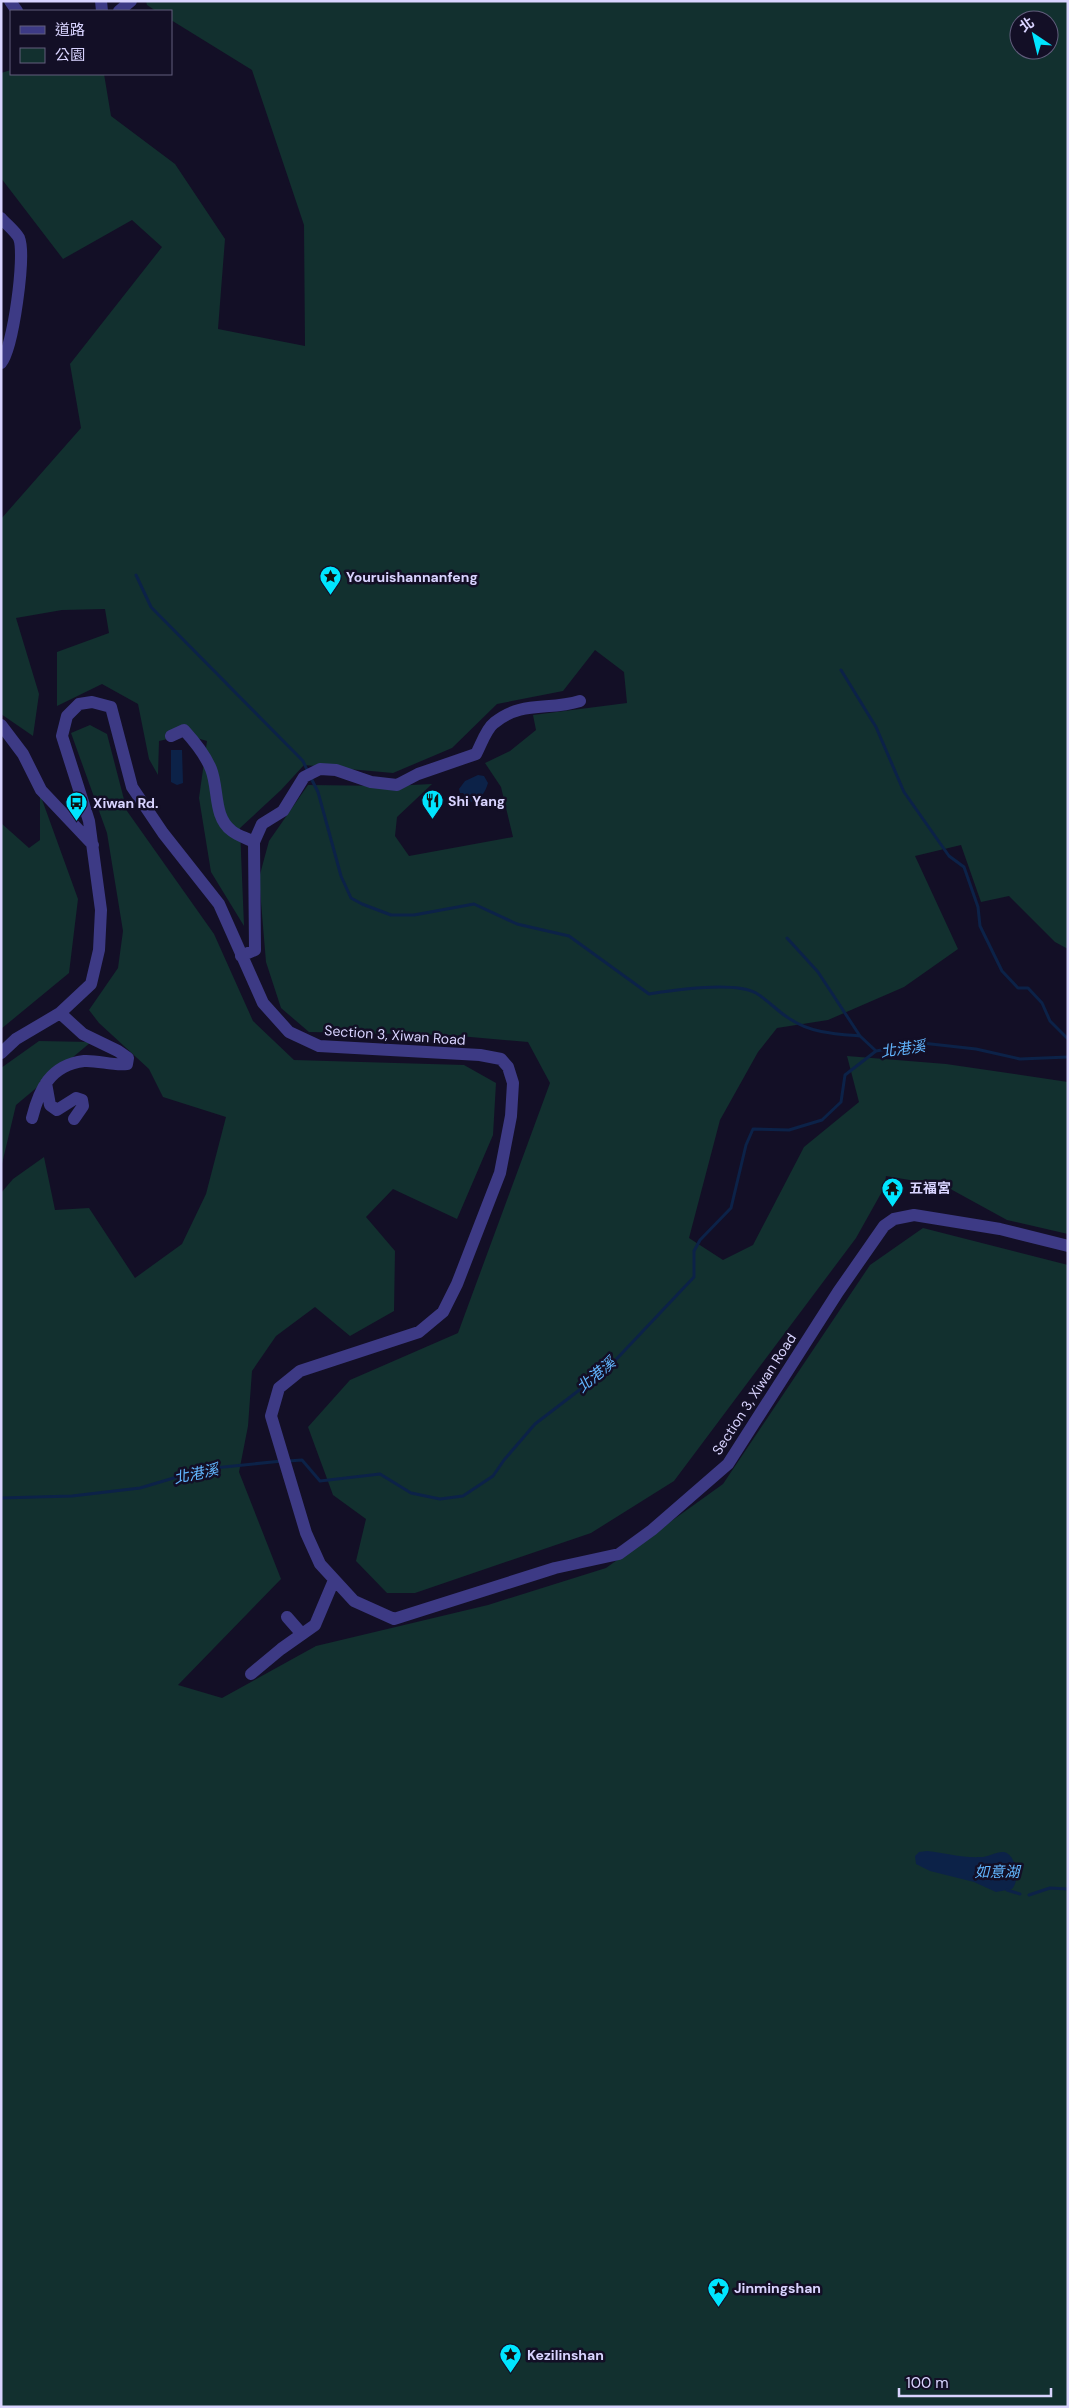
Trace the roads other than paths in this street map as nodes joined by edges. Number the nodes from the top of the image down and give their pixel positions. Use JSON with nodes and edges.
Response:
{"nodes":[{"id":1,"x":131,"y":1,"type":"edge"},
{"id":2,"x":120,"y":10,"type":"edge"},
{"id":3,"x":1,"y":218,"type":"edge"},
{"id":4,"x":1,"y":363,"type":"edge"},
{"id":5,"x":580,"y":701,"type":"dead end"},
{"id":6,"x":1,"y":725,"type":"edge"},
{"id":7,"x":171,"y":736,"type":"dead end"},
{"id":8,"x":254,"y":842,"type":"junction"},
{"id":9,"x":93,"y":844,"type":"junction"},
{"id":10,"x":241,"y":956,"type":"junction"},
{"id":11,"x":60,"y":1013,"type":"junction"},
{"id":12,"x":1,"y":1053,"type":"edge"},
{"id":13,"x":46,"y":1083,"type":"junction"},
{"id":14,"x":32,"y":1118,"type":"dead end"},
{"id":15,"x":74,"y":1119,"type":"dead end"},
{"id":16,"x":1068,"y":1246,"type":"edge"},
{"id":17,"x":334,"y":1580,"type":"junction"},
{"id":18,"x":287,"y":1616,"type":"dead end"},
{"id":19,"x":301,"y":1633,"type":"junction"},
{"id":20,"x":251,"y":1674,"type":"dead end"}],
"edges":[{"from":1,"to":2,"type":"street"},
{"from":3,"to":4,"type":"street"},
{"from":5,"to":8,"type":"street"},
{"from":6,"to":9,"type":"street"},
{"from":7,"to":8,"type":"street"},
{"from":8,"to":10,"type":"street"},
{"from":9,"to":10,"type":"street","name":"Section 3, Xiwan Road"},
{"from":9,"to":11,"type":"street","name":"Section 3, Xiwan Road"},
{"from":10,"to":17,"type":"street","name":"Section 3, Xiwan Road"},
{"from":11,"to":12,"type":"street","name":"Section 3, Xiwan Road"},
{"from":11,"to":13,"type":"street"},
{"from":13,"to":14,"type":"street"},
{"from":13,"to":15,"type":"street"},
{"from":16,"to":17,"type":"street","name":"Section 3, Xiwan Road"},
{"from":17,"to":19,"type":"street"},
{"from":18,"to":19,"type":"street"},
{"from":19,"to":20,"type":"street"}]}
